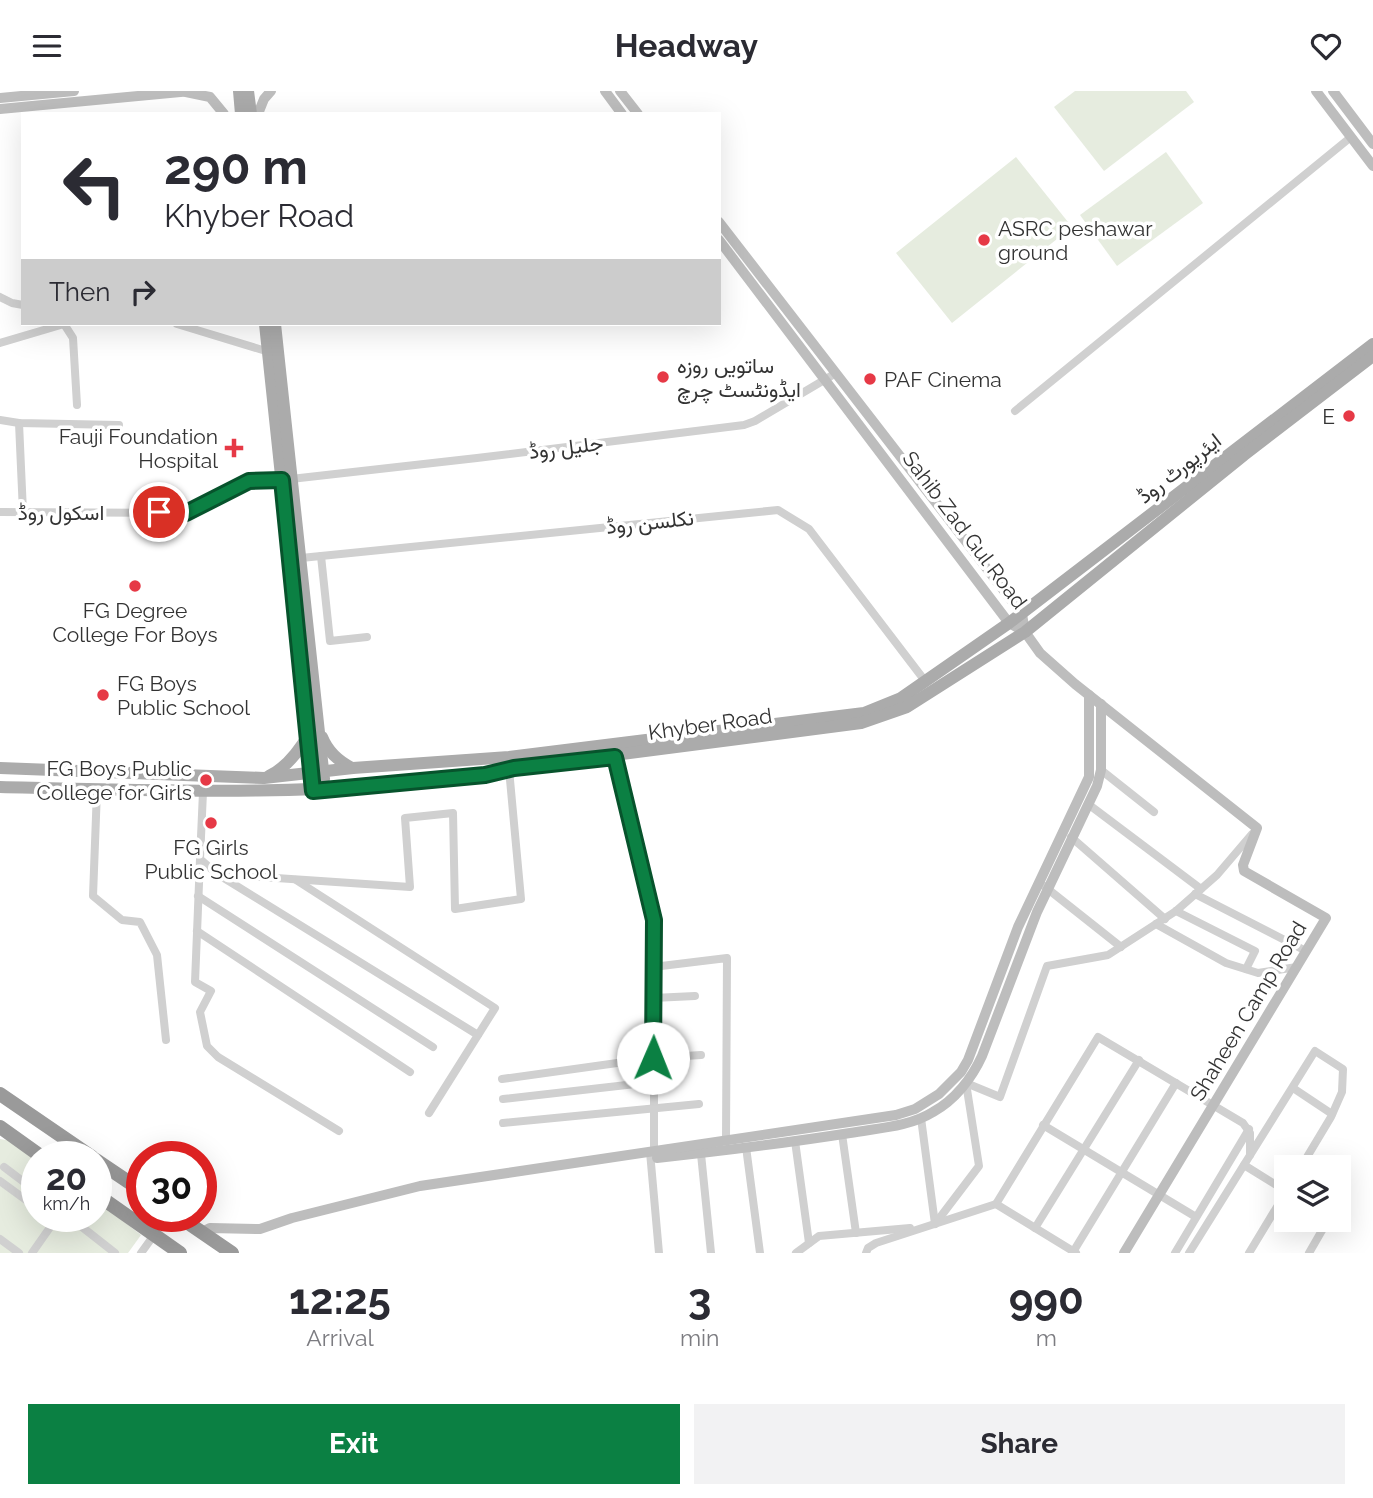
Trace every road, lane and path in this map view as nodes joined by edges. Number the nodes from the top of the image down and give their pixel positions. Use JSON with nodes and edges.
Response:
{"nodes":[{"id":1,"x":74,"y":91,"type":"edge"},
{"id":2,"x":191,"y":91,"type":"edge"},
{"id":3,"x":239,"y":91,"type":"edge"},
{"id":4,"x":248,"y":91,"type":"edge"},
{"id":5,"x":271,"y":91,"type":"edge"},
{"id":6,"x":605,"y":91,"type":"edge"},
{"id":7,"x":620,"y":91,"type":"edge"},
{"id":8,"x":1333,"y":91,"type":"edge"},
{"id":9,"x":184,"y":92,"type":"edge"},
{"id":10,"x":1319,"y":95,"type":"edge"},
{"id":11,"x":7,"y":96,"type":"edge"},
{"id":12,"x":0,"y":109,"type":"edge"},
{"id":13,"x":222,"y":112,"type":"edge"},
{"id":14,"x":241,"y":112,"type":"edge"},
{"id":15,"x":251,"y":112,"type":"edge"},
{"id":16,"x":259,"y":112,"type":"edge"},
{"id":17,"x":621,"y":112,"type":"edge"},
{"id":18,"x":636,"y":112,"type":"edge"},
{"id":19,"x":1351,"y":137,"type":"junction"},
{"id":20,"x":1373,"y":144,"type":"edge"},
{"id":21,"x":1373,"y":166,"type":"edge"},
{"id":22,"x":721,"y":225,"type":"edge"},
{"id":23,"x":721,"y":242,"type":"edge"},
{"id":24,"x":0,"y":297,"type":"edge"},
{"id":25,"x":21,"y":305,"type":"edge"},
{"id":26,"x":57,"y":326,"type":"edge"},
{"id":27,"x":65,"y":326,"type":"edge"},
{"id":28,"x":184,"y":326,"type":"edge"},
{"id":29,"x":265,"y":326,"type":"edge"},
{"id":30,"x":275,"y":326,"type":"edge"},
{"id":31,"x":0,"y":343,"type":"edge"},
{"id":32,"x":1373,"y":344,"type":"edge"},
{"id":33,"x":269,"y":352,"type":"junction"},
{"id":34,"x":1373,"y":356,"type":"edge"},
{"id":35,"x":831,"y":376,"type":"junction"},
{"id":36,"x":77,"y":405,"type":"dead end"},
{"id":37,"x":1015,"y":411,"type":"dead end"},
{"id":38,"x":0,"y":420,"type":"edge"},
{"id":39,"x":19,"y":422,"type":"junction"},
{"id":40,"x":118,"y":425,"type":"dead end"},
{"id":41,"x":288,"y":479,"type":"junction"},
{"id":42,"x":0,"y":512,"type":"edge"},
{"id":43,"x":23,"y":512,"type":"junction"},
{"id":44,"x":321,"y":556,"type":"junction"},
{"id":45,"x":301,"y":558,"type":"junction"},
{"id":46,"x":1022,"y":614,"type":"junction"},
{"id":47,"x":1009,"y":623,"type":"junction"},
{"id":48,"x":1025,"y":632,"type":"junction"},
{"id":49,"x":367,"y":637,"type":"dead end"},
{"id":50,"x":922,"y":677,"type":"dead end"},
{"id":51,"x":1089,"y":695,"type":"junction"},
{"id":52,"x":1101,"y":704,"type":"junction"},
{"id":53,"x":314,"y":732,"type":"junction"},
{"id":54,"x":615,"y":757,"type":"junction"},
{"id":55,"x":0,"y":768,"type":"edge"},
{"id":56,"x":353,"y":768,"type":"junction"},
{"id":57,"x":509,"y":769,"type":"junction"},
{"id":58,"x":1101,"y":769,"type":"junction"},
{"id":59,"x":318,"y":772,"type":"junction"},
{"id":60,"x":264,"y":778,"type":"junction"},
{"id":61,"x":0,"y":787,"type":"edge"},
{"id":62,"x":97,"y":789,"type":"junction"},
{"id":63,"x":319,"y":790,"type":"junction"},
{"id":64,"x":203,"y":792,"type":"junction"},
{"id":65,"x":1088,"y":804,"type":"junction"},
{"id":66,"x":1154,"y":812,"type":"dead end"},
{"id":67,"x":1257,"y":828,"type":"junction"},
{"id":68,"x":1070,"y":837,"type":"junction"},
{"id":69,"x":200,"y":859,"type":"junction"},
{"id":70,"x":217,"y":874,"type":"junction"},
{"id":71,"x":293,"y":879,"type":"junction"},
{"id":72,"x":1043,"y":885,"type":"junction"},
{"id":73,"x":1198,"y":892,"type":"junction"},
{"id":74,"x":198,"y":896,"type":"junction"},
{"id":75,"x":1176,"y":911,"type":"junction"},
{"id":76,"x":1165,"y":919,"type":"junction"},
{"id":77,"x":1156,"y":924,"type":"junction"},
{"id":78,"x":197,"y":930,"type":"junction"},
{"id":79,"x":1121,"y":947,"type":"junction"},
{"id":80,"x":1306,"y":951,"type":"junction"},
{"id":81,"x":653,"y":967,"type":"junction"},
{"id":82,"x":1297,"y":967,"type":"junction"},
{"id":83,"x":1246,"y":969,"type":"junction"},
{"id":84,"x":695,"y":996,"type":"dead end"},
{"id":85,"x":653,"y":998,"type":"junction"},
{"id":86,"x":478,"y":1035,"type":"junction"},
{"id":87,"x":166,"y":1040,"type":"dead end"},
{"id":88,"x":433,"y":1047,"type":"dead end"},
{"id":89,"x":701,"y":1055,"type":"dead end"},
{"id":90,"x":653,"y":1058,"type":"junction"},
{"id":91,"x":1139,"y":1060,"type":"junction"},
{"id":92,"x":410,"y":1072,"type":"dead end"},
{"id":93,"x":502,"y":1079,"type":"dead end"},
{"id":94,"x":653,"y":1082,"type":"junction"},
{"id":95,"x":966,"y":1083,"type":"junction"},
{"id":96,"x":1176,"y":1083,"type":"junction"},
{"id":97,"x":1293,"y":1088,"type":"junction"},
{"id":98,"x":0,"y":1094,"type":"edge"},
{"id":99,"x":503,"y":1099,"type":"dead end"},
{"id":100,"x":699,"y":1104,"type":"dead end"},
{"id":101,"x":1213,"y":1105,"type":"junction"},
{"id":102,"x":653,"y":1109,"type":"junction"},
{"id":103,"x":429,"y":1113,"type":"dead end"},
{"id":104,"x":1332,"y":1114,"type":"junction"},
{"id":105,"x":921,"y":1118,"type":"junction"},
{"id":106,"x":503,"y":1123,"type":"dead end"},
{"id":107,"x":1043,"y":1125,"type":"junction"},
{"id":108,"x":1,"y":1129,"type":"edge"},
{"id":109,"x":1249,"y":1129,"type":"junction"},
{"id":110,"x":339,"y":1131,"type":"dead end"},
{"id":111,"x":842,"y":1134,"type":"junction"},
{"id":112,"x":726,"y":1140,"type":"junction"},
{"id":113,"x":69,"y":1141,"type":"edge"},
{"id":114,"x":795,"y":1141,"type":"junction"},
{"id":115,"x":21,"y":1143,"type":"edge"},
{"id":116,"x":746,"y":1147,"type":"junction"},
{"id":117,"x":1083,"y":1149,"type":"junction"},
{"id":118,"x":649,"y":1154,"type":"junction"},
{"id":119,"x":701,"y":1154,"type":"junction"},
{"id":120,"x":1250,"y":1155,"type":"junction"},
{"id":121,"x":1308,"y":1155,"type":"edge"},
{"id":122,"x":1244,"y":1165,"type":"junction"},
{"id":123,"x":4,"y":1167,"type":"dead end"},
{"id":124,"x":1121,"y":1172,"type":"junction"},
{"id":125,"x":21,"y":1180,"type":"edge"},
{"id":126,"x":0,"y":1181,"type":"edge"},
{"id":127,"x":1274,"y":1184,"type":"edge"},
{"id":128,"x":1159,"y":1195,"type":"junction"},
{"id":129,"x":21,"y":1197,"type":"edge"},
{"id":130,"x":996,"y":1204,"type":"junction"},
{"id":131,"x":112,"y":1205,"type":"edge"},
{"id":132,"x":1274,"y":1211,"type":"edge"},
{"id":133,"x":1196,"y":1217,"type":"junction"},
{"id":134,"x":935,"y":1224,"type":"junction"},
{"id":135,"x":925,"y":1227,"type":"junction"},
{"id":136,"x":217,"y":1228,"type":"edge"},
{"id":137,"x":1035,"y":1228,"type":"junction"},
{"id":138,"x":45,"y":1232,"type":"edge"},
{"id":139,"x":88,"y":1232,"type":"edge"},
{"id":140,"x":202,"y":1232,"type":"edge"},
{"id":141,"x":1321,"y":1232,"type":"edge"},
{"id":142,"x":856,"y":1233,"type":"junction"},
{"id":143,"x":155,"y":1235,"type":"junction"},
{"id":144,"x":0,"y":1238,"type":"edge"},
{"id":145,"x":809,"y":1244,"type":"junction"},
{"id":146,"x":1074,"y":1252,"type":"edge"},
{"id":147,"x":19,"y":1253,"type":"edge"},
{"id":148,"x":32,"y":1253,"type":"edge"},
{"id":149,"x":115,"y":1253,"type":"edge"},
{"id":150,"x":141,"y":1253,"type":"edge"},
{"id":151,"x":174,"y":1253,"type":"edge"},
{"id":152,"x":180,"y":1253,"type":"edge"},
{"id":153,"x":232,"y":1253,"type":"edge"},
{"id":154,"x":659,"y":1253,"type":"edge"},
{"id":155,"x":710,"y":1253,"type":"edge"},
{"id":156,"x":760,"y":1253,"type":"edge"},
{"id":157,"x":796,"y":1253,"type":"edge"},
{"id":158,"x":866,"y":1253,"type":"edge"},
{"id":159,"x":1124,"y":1253,"type":"edge"},
{"id":160,"x":1175,"y":1253,"type":"edge"},
{"id":161,"x":1189,"y":1253,"type":"edge"},
{"id":162,"x":1249,"y":1253,"type":"edge"},
{"id":163,"x":1309,"y":1253,"type":"edge"}],
"edges":[{"from":1,"to":11,"type":"street"},
{"from":2,"to":9,"type":"street"},
{"from":3,"to":14,"type":"main road"},
{"from":4,"to":15,"type":"main road"},
{"from":5,"to":16,"type":"street"},
{"from":6,"to":17,"type":"street"},
{"from":7,"to":18,"type":"street"},
{"from":8,"to":10,"type":"street"},
{"from":8,"to":20,"type":"street"},
{"from":9,"to":12,"type":"street"},
{"from":9,"to":13,"type":"street"},
{"from":10,"to":19,"type":"street"},
{"from":19,"to":21,"type":"street"},
{"from":19,"to":37,"type":"street"},
{"from":22,"to":35,"type":"street","name":"Sahib Zad Gul Road"},
{"from":23,"to":35,"type":"street","name":"Sahib Zad Gul Road"},
{"from":24,"to":25,"type":"street"},
{"from":26,"to":31,"type":"street"},
{"from":27,"to":36,"type":"street"},
{"from":28,"to":33,"type":"street"},
{"from":29,"to":33,"type":"main road"},
{"from":30,"to":41,"type":"main road"},
{"from":32,"to":46,"type":"main road","name":"ایئرپورٹ روڈ"},
{"from":33,"to":41,"type":"main road"},
{"from":34,"to":48,"type":"main road","name":"Khyber Road"},
{"from":35,"to":41,"type":"street","name":"جلیل روڈ"},
{"from":35,"to":46,"type":"street","name":"Sahib Zad Gul Road"},
{"from":35,"to":47,"type":"street","name":"Sahib Zad Gul Road"},
{"from":38,"to":39,"type":"street"},
{"from":39,"to":40,"type":"street"},
{"from":39,"to":43,"type":"street"},
{"from":41,"to":43,"type":"street","name":"اسکول روڈ"},
{"from":41,"to":45,"type":"main road"},
{"from":41,"to":53,"type":"main road"},
{"from":42,"to":43,"type":"street","name":"اسکول روڈ"},
{"from":44,"to":45,"type":"street","name":"نکلسن روڈ"},
{"from":44,"to":49,"type":"street"},
{"from":44,"to":50,"type":"street","name":"نکلسن روڈ"},
{"from":45,"to":53,"type":"main road"},
{"from":46,"to":47,"type":"main road","name":"ایئرپورٹ روڈ"},
{"from":46,"to":48,"type":"street","name":"Sahib Zad Gul Road"},
{"from":47,"to":48,"type":"street","name":"Sahib Zad Gul Road"},
{"from":47,"to":56,"type":"main road","name":"Khyber Road"},
{"from":48,"to":51,"type":"street"},
{"from":48,"to":54,"type":"main road","name":"Khyber Road"},
{"from":51,"to":52,"type":"street"},
{"from":51,"to":72,"type":"street"},
{"from":52,"to":58,"type":"street"},
{"from":52,"to":67,"type":"street"},
{"from":53,"to":56,"type":"main road"},
{"from":53,"to":59,"type":"main road"},
{"from":53,"to":60,"type":"main road"},
{"from":54,"to":57,"type":"main road","name":"Khyber Road"},
{"from":54,"to":81,"type":"street"},
{"from":55,"to":60,"type":"main road","name":"Khyber Road"},
{"from":56,"to":59,"type":"main road","name":"Khyber Road"},
{"from":57,"to":63,"type":"main road","name":"Khyber Road"},
{"from":57,"to":71,"type":"street"},
{"from":58,"to":65,"type":"street"},
{"from":58,"to":66,"type":"street"},
{"from":59,"to":60,"type":"main road","name":"Khyber Road"},
{"from":59,"to":63,"type":"main road"},
{"from":61,"to":62,"type":"main road","name":"Khyber Road"},
{"from":62,"to":64,"type":"main road","name":"Khyber Road"},
{"from":62,"to":87,"type":"street"},
{"from":63,"to":64,"type":"main road","name":"Khyber Road"},
{"from":64,"to":69,"type":"street"},
{"from":65,"to":68,"type":"street"},
{"from":65,"to":73,"type":"street"},
{"from":67,"to":73,"type":"street"},
{"from":67,"to":80,"type":"street","name":"Shaheen Camp Road"},
{"from":68,"to":72,"type":"street"},
{"from":68,"to":76,"type":"street"},
{"from":69,"to":70,"type":"street"},
{"from":69,"to":74,"type":"street"},
{"from":70,"to":71,"type":"street"},
{"from":70,"to":86,"type":"street"},
{"from":71,"to":86,"type":"street"},
{"from":72,"to":79,"type":"street"},
{"from":72,"to":95,"type":"street"},
{"from":72,"to":112,"type":"street"},
{"from":73,"to":75,"type":"street"},
{"from":73,"to":80,"type":"street"},
{"from":74,"to":78,"type":"street"},
{"from":74,"to":88,"type":"street"},
{"from":75,"to":76,"type":"street"},
{"from":75,"to":83,"type":"street"},
{"from":76,"to":77,"type":"street"},
{"from":77,"to":79,"type":"street"},
{"from":77,"to":83,"type":"street"},
{"from":78,"to":92,"type":"street"},
{"from":78,"to":110,"type":"street"},
{"from":79,"to":95,"type":"street"},
{"from":80,"to":82,"type":"street","name":"Shaheen Camp Road"},
{"from":81,"to":85,"type":"street"},
{"from":81,"to":112,"type":"street"},
{"from":82,"to":83,"type":"street"},
{"from":82,"to":101,"type":"street","name":"Shaheen Camp Road"},
{"from":84,"to":85,"type":"street"},
{"from":85,"to":90,"type":"street"},
{"from":86,"to":103,"type":"street"},
{"from":89,"to":90,"type":"street"},
{"from":90,"to":93,"type":"street"},
{"from":90,"to":94,"type":"street"},
{"from":91,"to":96,"type":"street"},
{"from":91,"to":107,"type":"street"},
{"from":91,"to":117,"type":"street"},
{"from":94,"to":99,"type":"street"},
{"from":94,"to":102,"type":"street"},
{"from":95,"to":105,"type":"street"},
{"from":95,"to":134,"type":"street"},
{"from":96,"to":101,"type":"street"},
{"from":96,"to":124,"type":"street"},
{"from":97,"to":104,"type":"street"},
{"from":97,"to":104,"type":"street"},
{"from":97,"to":120,"type":"street"},
{"from":98,"to":113,"type":"highway"},
{"from":100,"to":102,"type":"street"},
{"from":101,"to":109,"type":"street"},
{"from":101,"to":128,"type":"street","name":"Shaheen Camp Road"},
{"from":102,"to":106,"type":"street"},
{"from":102,"to":118,"type":"street"},
{"from":104,"to":121,"type":"street"},
{"from":105,"to":111,"type":"street"},
{"from":105,"to":134,"type":"street"},
{"from":107,"to":117,"type":"street"},
{"from":107,"to":130,"type":"street"},
{"from":108,"to":115,"type":"highway"},
{"from":109,"to":120,"type":"street"},
{"from":109,"to":133,"type":"street"},
{"from":111,"to":114,"type":"street"},
{"from":111,"to":142,"type":"street"},
{"from":112,"to":118,"type":"street"},
{"from":114,"to":116,"type":"street"},
{"from":114,"to":145,"type":"street"},
{"from":116,"to":119,"type":"street"},
{"from":116,"to":156,"type":"street"},
{"from":117,"to":124,"type":"street"},
{"from":117,"to":137,"type":"street"},
{"from":118,"to":119,"type":"street"},
{"from":118,"to":136,"type":"street"},
{"from":118,"to":154,"type":"street"},
{"from":119,"to":155,"type":"street"},
{"from":120,"to":122,"type":"street"},
{"from":122,"to":127,"type":"street"},
{"from":122,"to":161,"type":"street"},
{"from":123,"to":125,"type":"street"},
{"from":124,"to":128,"type":"street"},
{"from":124,"to":146,"type":"street"},
{"from":126,"to":129,"type":"street"},
{"from":128,"to":133,"type":"street"},
{"from":128,"to":159,"type":"street","name":"Shaheen Camp Road"},
{"from":130,"to":134,"type":"street"},
{"from":130,"to":137,"type":"street"},
{"from":131,"to":143,"type":"highway"},
{"from":132,"to":162,"type":"street"},
{"from":133,"to":160,"type":"street"},
{"from":134,"to":135,"type":"street"},
{"from":135,"to":142,"type":"street"},
{"from":135,"to":158,"type":"street"},
{"from":137,"to":146,"type":"street"},
{"from":138,"to":148,"type":"street"},
{"from":139,"to":149,"type":"street"},
{"from":140,"to":153,"type":"highway"},
{"from":141,"to":163,"type":"street"},
{"from":142,"to":145,"type":"street"},
{"from":143,"to":150,"type":"street"},
{"from":143,"to":151,"type":"street"},
{"from":143,"to":152,"type":"highway"},
{"from":144,"to":147,"type":"street"},
{"from":145,"to":157,"type":"street"}]}
